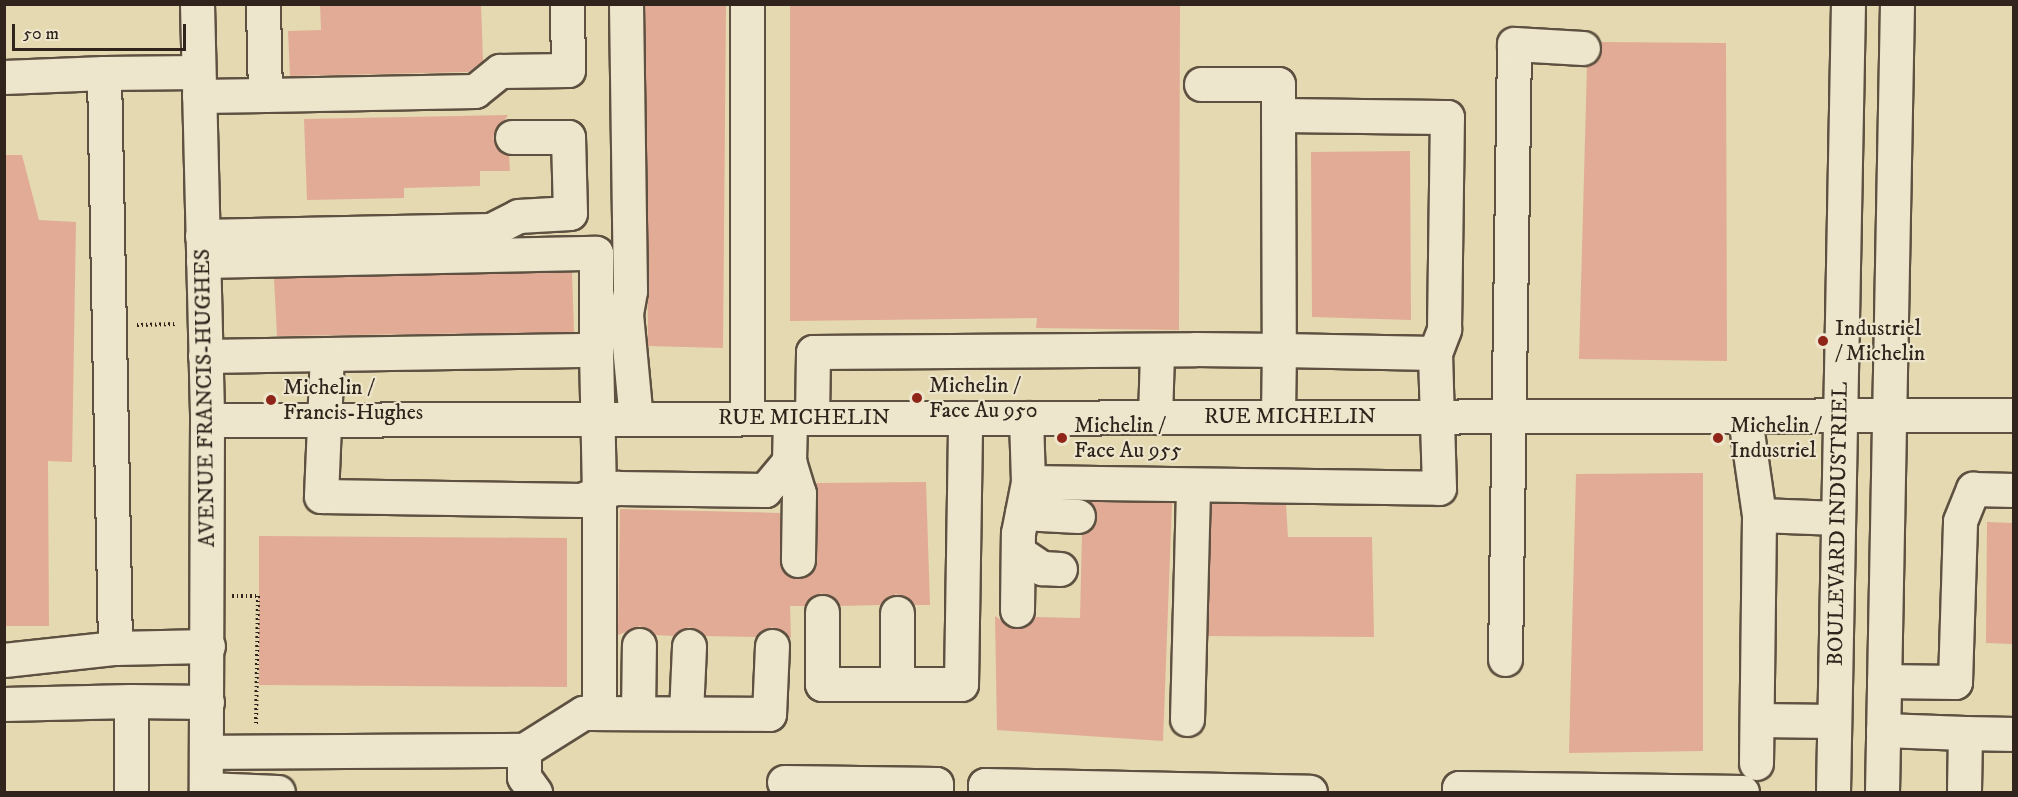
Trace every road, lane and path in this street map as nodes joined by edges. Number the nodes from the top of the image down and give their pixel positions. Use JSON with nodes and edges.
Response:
{"nodes":[{"id":1,"x":197,"y":4,"type":"edge"},
{"id":2,"x":263,"y":4,"type":"edge"},
{"id":3,"x":567,"y":4,"type":"edge"},
{"id":4,"x":626,"y":4,"type":"edge"},
{"id":5,"x":747,"y":4,"type":"edge"},
{"id":6,"x":1848,"y":4,"type":"edge"},
{"id":7,"x":1897,"y":4,"type":"edge"},
{"id":8,"x":1583,"y":48,"type":"dead end"},
{"id":9,"x":105,"y":73,"type":"junction"},
{"id":10,"x":4,"y":77,"type":"edge"},
{"id":11,"x":199,"y":84,"type":"junction"},
{"id":12,"x":1200,"y":84,"type":"dead end"},
{"id":13,"x":265,"y":95,"type":"junction"},
{"id":14,"x":1278,"y":115,"type":"junction"},
{"id":15,"x":512,"y":137,"type":"dead end"},
{"id":16,"x":203,"y":248,"type":"junction"},
{"id":17,"x":185,"y":324,"type":"dead end"},
{"id":18,"x":130,"y":325,"type":"dead end"},
{"id":19,"x":596,"y":350,"type":"junction"},
{"id":20,"x":1279,"y":350,"type":"junction"},
{"id":21,"x":1435,"y":352,"type":"junction"},
{"id":22,"x":1157,"y":353,"type":"junction"},
{"id":23,"x":327,"y":354,"type":"junction"},
{"id":24,"x":205,"y":356,"type":"junction"},
{"id":25,"x":2013,"y":415,"type":"edge"},
{"id":26,"x":1889,"y":416,"type":"junction"},
{"id":27,"x":1155,"y":417,"type":"junction"},
{"id":28,"x":1278,"y":417,"type":"junction"},
{"id":29,"x":1437,"y":417,"type":"junction"},
{"id":30,"x":1509,"y":417,"type":"junction"},
{"id":31,"x":1841,"y":417,"type":"junction"},
{"id":32,"x":747,"y":418,"type":"junction"},
{"id":33,"x":801,"y":418,"type":"junction"},
{"id":34,"x":965,"y":418,"type":"junction"},
{"id":35,"x":1026,"y":418,"type":"junction"},
{"id":36,"x":1745,"y":418,"type":"junction"},
{"id":37,"x":321,"y":419,"type":"junction"},
{"id":38,"x":599,"y":419,"type":"junction"},
{"id":39,"x":636,"y":419,"type":"junction"},
{"id":40,"x":207,"y":420,"type":"junction"},
{"id":41,"x":789,"y":461,"type":"junction"},
{"id":42,"x":1193,"y":486,"type":"junction"},
{"id":43,"x":2013,"y":490,"type":"edge"},
{"id":44,"x":599,"y":493,"type":"junction"},
{"id":45,"x":1025,"y":498,"type":"junction"},
{"id":46,"x":1759,"y":515,"type":"junction"},
{"id":47,"x":1078,"y":516,"type":"dead end"},
{"id":48,"x":1838,"y":518,"type":"junction"},
{"id":49,"x":1018,"y":552,"type":"junction"},
{"id":50,"x":798,"y":560,"type":"dead end"},
{"id":51,"x":1060,"y":569,"type":"dead end"},
{"id":52,"x":232,"y":596,"type":"dead end"},
{"id":53,"x":1017,"y":610,"type":"dead end"},
{"id":54,"x":822,"y":612,"type":"dead end"},
{"id":55,"x":897,"y":613,"type":"dead end"},
{"id":56,"x":639,"y":645,"type":"dead end"},
{"id":57,"x":208,"y":646,"type":"junction"},
{"id":58,"x":689,"y":646,"type":"dead end"},
{"id":59,"x":772,"y":646,"type":"dead end"},
{"id":60,"x":116,"y":648,"type":"junction"},
{"id":61,"x":1505,"y":659,"type":"dead end"},
{"id":62,"x":4,"y":660,"type":"edge"},
{"id":63,"x":1884,"y":681,"type":"junction"},
{"id":64,"x":897,"y":683,"type":"junction"},
{"id":65,"x":131,"y":701,"type":"junction"},
{"id":66,"x":207,"y":702,"type":"junction"},
{"id":67,"x":4,"y":704,"type":"edge"},
{"id":68,"x":599,"y":713,"type":"junction"},
{"id":69,"x":638,"y":713,"type":"junction"},
{"id":70,"x":686,"y":713,"type":"junction"},
{"id":71,"x":1187,"y":719,"type":"dead end"},
{"id":72,"x":1757,"y":720,"type":"junction"},
{"id":73,"x":1834,"y":721,"type":"junction"},
{"id":74,"x":1883,"y":729,"type":"junction"},
{"id":75,"x":1965,"y":734,"type":"junction"},
{"id":76,"x":2013,"y":734,"type":"edge"},
{"id":77,"x":525,"y":750,"type":"junction"},
{"id":78,"x":206,"y":752,"type":"junction"},
{"id":79,"x":256,"y":752,"type":"junction"},
{"id":80,"x":1756,"y":763,"type":"dead end"},
{"id":81,"x":784,"y":782,"type":"dead end"},
{"id":82,"x":206,"y":790,"type":"edge"},
{"id":83,"x":1194,"y":791,"type":"edge"},
{"id":84,"x":131,"y":792,"type":"edge"},
{"id":85,"x":278,"y":792,"type":"edge"},
{"id":86,"x":535,"y":792,"type":"edge"},
{"id":87,"x":936,"y":792,"type":"edge"},
{"id":88,"x":985,"y":792,"type":"edge"},
{"id":89,"x":1310,"y":792,"type":"edge"},
{"id":90,"x":1459,"y":792,"type":"edge"},
{"id":91,"x":1742,"y":792,"type":"edge"},
{"id":92,"x":1833,"y":792,"type":"edge"},
{"id":93,"x":1882,"y":792,"type":"edge"},
{"id":94,"x":1964,"y":792,"type":"edge"}],
"edges":[{"from":1,"to":11,"type":"street","name":"AVENUE FRANCIS-HUGHES"},
{"from":2,"to":13,"type":"street"},
{"from":3,"to":13,"type":"street"},
{"from":4,"to":39,"type":"street"},
{"from":5,"to":32,"type":"street"},
{"from":6,"to":31,"type":"street","name":"BOULEVARD INDUSTRIEL"},
{"from":7,"to":26,"type":"street"},
{"from":8,"to":30,"type":"street"},
{"from":9,"to":10,"type":"street"},
{"from":9,"to":11,"type":"street"},
{"from":9,"to":60,"type":"street"},
{"from":11,"to":13,"type":"street"},
{"from":11,"to":16,"type":"street","name":"AVENUE FRANCIS-HUGHES"},
{"from":12,"to":14,"type":"street"},
{"from":14,"to":20,"type":"street"},
{"from":14,"to":21,"type":"street"},
{"from":15,"to":16,"type":"street"},
{"from":16,"to":19,"type":"street"},
{"from":16,"to":24,"type":"street","name":"AVENUE FRANCIS-HUGHES"},
{"from":17,"to":18,"type":"path"},
{"from":19,"to":23,"type":"street"},
{"from":19,"to":38,"type":"street"},
{"from":20,"to":21,"type":"street"},
{"from":20,"to":22,"type":"street"},
{"from":20,"to":28,"type":"street"},
{"from":21,"to":29,"type":"street"},
{"from":22,"to":27,"type":"street"},
{"from":22,"to":33,"type":"street"},
{"from":23,"to":24,"type":"street"},
{"from":23,"to":37,"type":"street"},
{"from":24,"to":40,"type":"street","name":"AVENUE FRANCIS-HUGHES"},
{"from":25,"to":26,"type":"street","name":"RUE MICHELIN"},
{"from":26,"to":31,"type":"street","name":"RUE MICHELIN"},
{"from":26,"to":63,"type":"street"},
{"from":27,"to":28,"type":"street","name":"RUE MICHELIN"},
{"from":27,"to":35,"type":"street","name":"RUE MICHELIN"},
{"from":28,"to":29,"type":"street","name":"RUE MICHELIN"},
{"from":29,"to":30,"type":"street","name":"RUE MICHELIN"},
{"from":29,"to":42,"type":"street"},
{"from":30,"to":36,"type":"street","name":"RUE MICHELIN"},
{"from":30,"to":61,"type":"street"},
{"from":31,"to":36,"type":"street","name":"RUE MICHELIN"},
{"from":31,"to":48,"type":"street","name":"BOULEVARD INDUSTRIEL"},
{"from":32,"to":33,"type":"street","name":"RUE MICHELIN"},
{"from":32,"to":39,"type":"street","name":"RUE MICHELIN"},
{"from":33,"to":34,"type":"street","name":"RUE MICHELIN"},
{"from":33,"to":41,"type":"street"},
{"from":34,"to":35,"type":"street","name":"RUE MICHELIN"},
{"from":34,"to":64,"type":"street"},
{"from":35,"to":45,"type":"street"},
{"from":36,"to":46,"type":"street"},
{"from":37,"to":38,"type":"street","name":"RUE MICHELIN"},
{"from":37,"to":40,"type":"street","name":"RUE MICHELIN"},
{"from":37,"to":44,"type":"street"},
{"from":38,"to":39,"type":"street","name":"RUE MICHELIN"},
{"from":38,"to":44,"type":"street"},
{"from":40,"to":57,"type":"street","name":"AVENUE FRANCIS-HUGHES"},
{"from":41,"to":44,"type":"street"},
{"from":41,"to":50,"type":"street"},
{"from":42,"to":45,"type":"street"},
{"from":42,"to":71,"type":"street"},
{"from":43,"to":63,"type":"street"},
{"from":44,"to":68,"type":"street"},
{"from":45,"to":47,"type":"street"},
{"from":45,"to":49,"type":"street"},
{"from":46,"to":48,"type":"street"},
{"from":46,"to":72,"type":"street"},
{"from":48,"to":73,"type":"street","name":"BOULEVARD INDUSTRIEL"},
{"from":49,"to":51,"type":"street"},
{"from":49,"to":53,"type":"street"},
{"from":52,"to":79,"type":"path"},
{"from":54,"to":64,"type":"street"},
{"from":55,"to":64,"type":"street"},
{"from":56,"to":69,"type":"street"},
{"from":57,"to":60,"type":"street"},
{"from":57,"to":66,"type":"street","name":"AVENUE FRANCIS-HUGHES"},
{"from":58,"to":70,"type":"street"},
{"from":59,"to":70,"type":"street"},
{"from":60,"to":62,"type":"street"},
{"from":63,"to":74,"type":"street"},
{"from":65,"to":66,"type":"street"},
{"from":65,"to":67,"type":"street"},
{"from":65,"to":84,"type":"street"},
{"from":66,"to":78,"type":"street","name":"AVENUE FRANCIS-HUGHES"},
{"from":68,"to":69,"type":"street"},
{"from":68,"to":77,"type":"street"},
{"from":69,"to":70,"type":"street"},
{"from":72,"to":73,"type":"street"},
{"from":72,"to":80,"type":"street"},
{"from":73,"to":92,"type":"street","name":"BOULEVARD INDUSTRIEL"},
{"from":74,"to":75,"type":"street"},
{"from":74,"to":93,"type":"street"},
{"from":75,"to":76,"type":"street"},
{"from":75,"to":94,"type":"street"},
{"from":77,"to":79,"type":"street"},
{"from":77,"to":86,"type":"street"},
{"from":78,"to":79,"type":"street"},
{"from":78,"to":82,"type":"street","name":"AVENUE FRANCIS-HUGHES"},
{"from":81,"to":87,"type":"street"},
{"from":82,"to":85,"type":"street"},
{"from":83,"to":88,"type":"street"},
{"from":83,"to":89,"type":"street"},
{"from":90,"to":91,"type":"street"}]}
